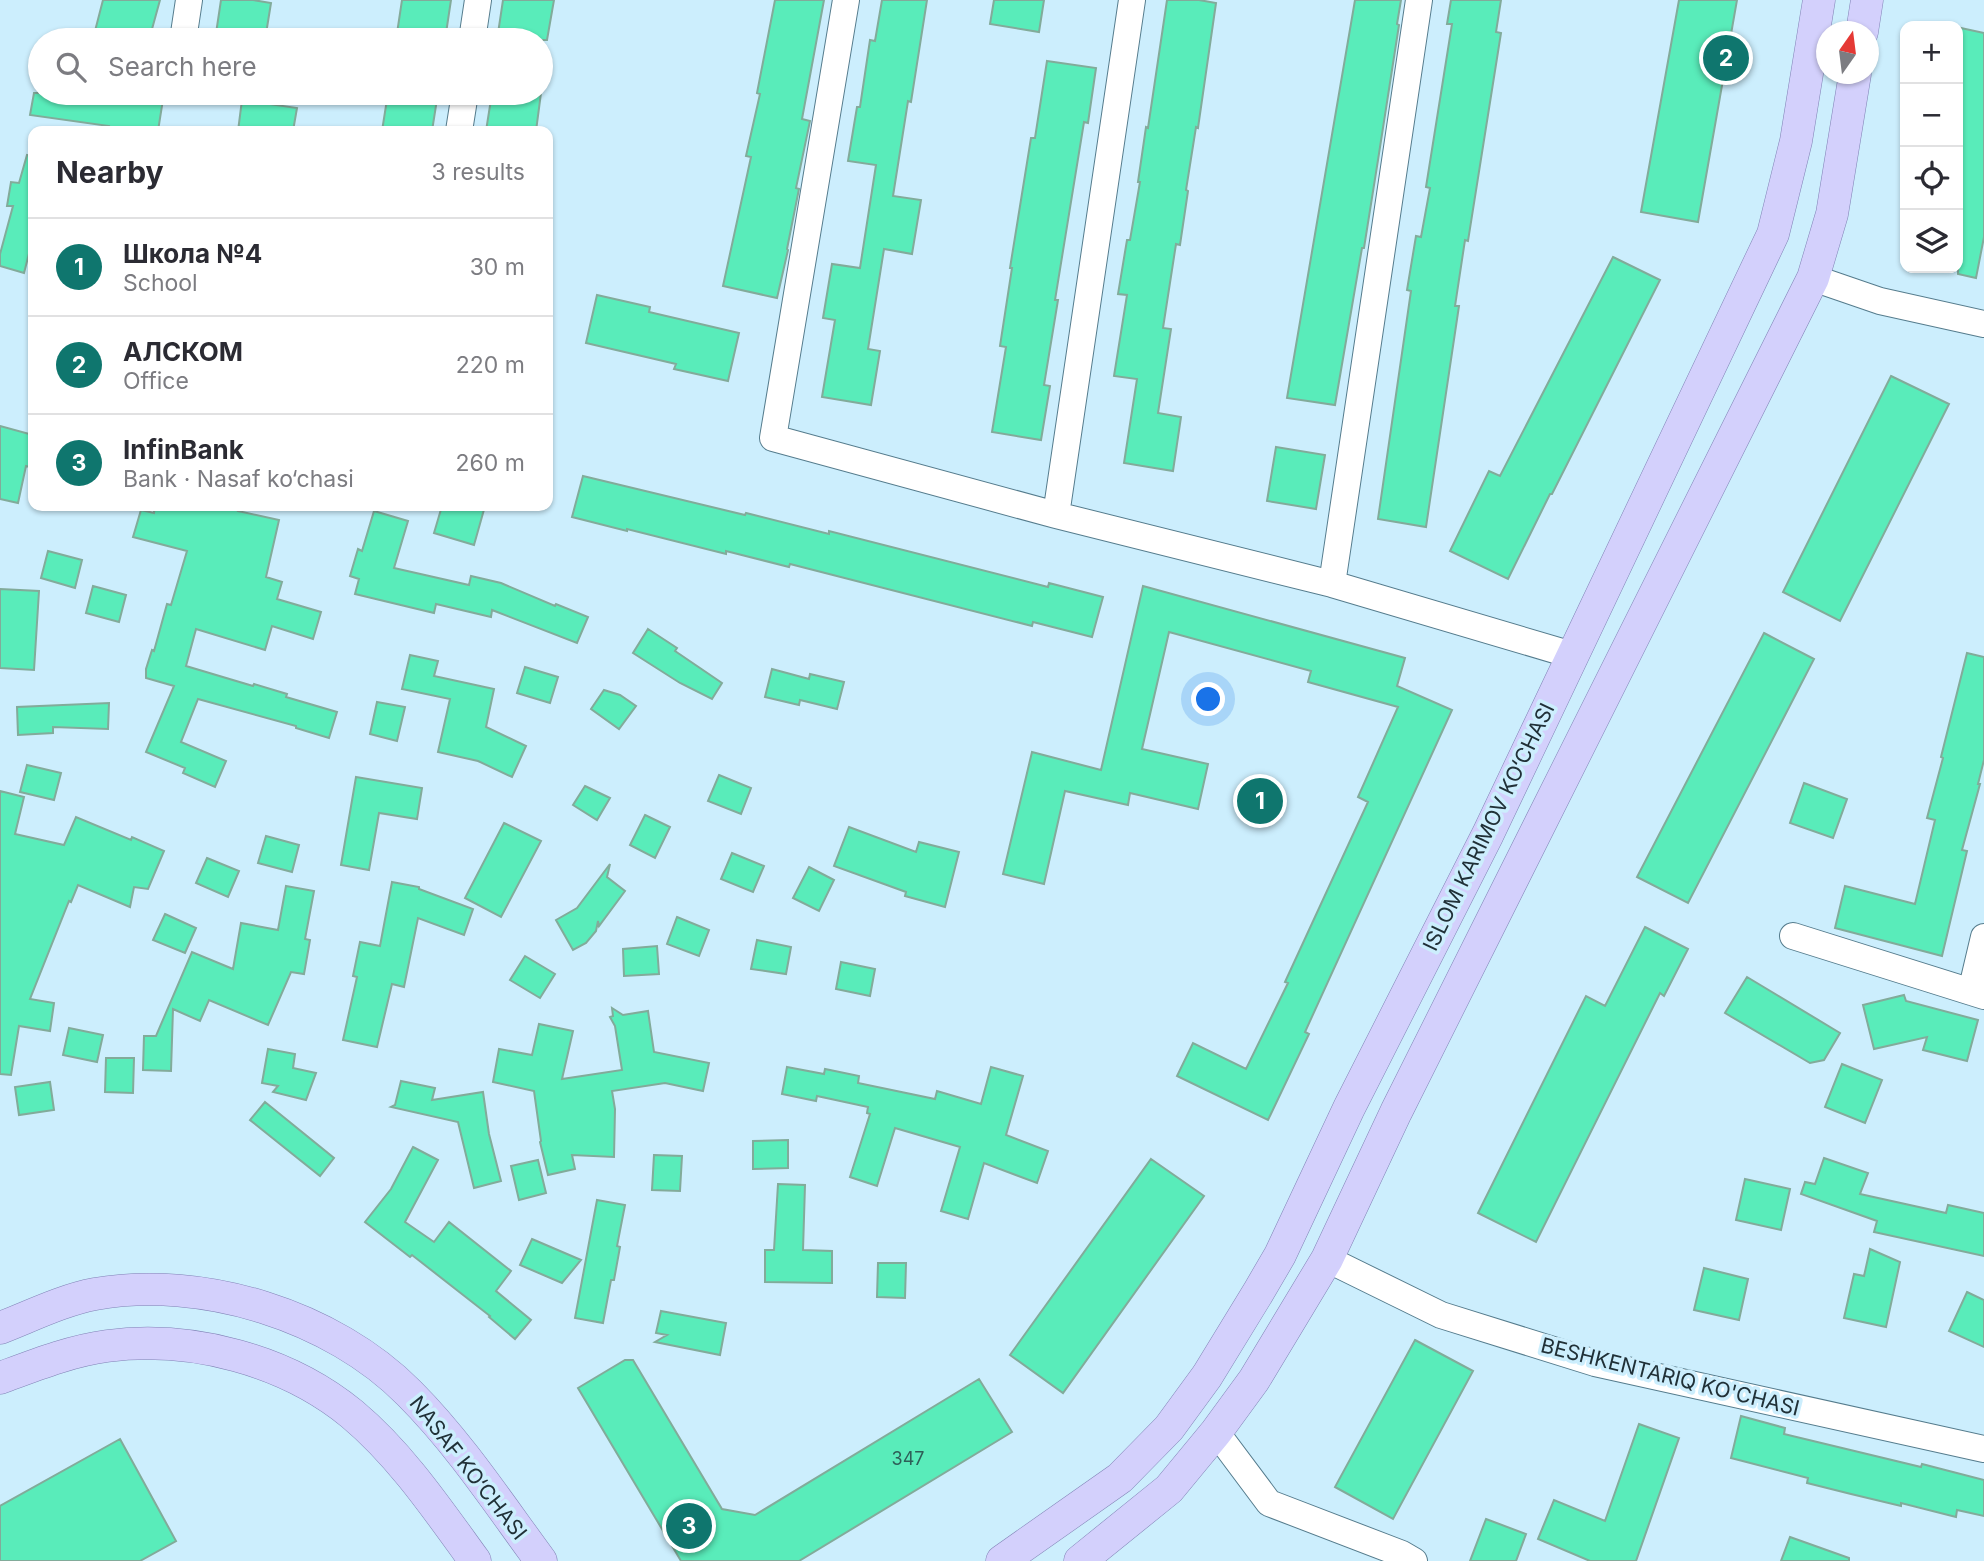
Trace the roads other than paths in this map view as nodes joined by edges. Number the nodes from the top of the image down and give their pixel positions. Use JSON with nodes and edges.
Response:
{"nodes":[{"id":1,"x":189,"y":0,"type":"edge"},
{"id":2,"x":478,"y":0,"type":"edge"},
{"id":3,"x":846,"y":0,"type":"edge"},
{"id":4,"x":1132,"y":0,"type":"edge"},
{"id":5,"x":1419,"y":0,"type":"edge"},
{"id":6,"x":1819,"y":0,"type":"edge"},
{"id":7,"x":1867,"y":0,"type":"edge"},
{"id":8,"x":1864,"y":21,"type":"edge"},
{"id":9,"x":185,"y":28,"type":"edge"},
{"id":10,"x":474,"y":28,"type":"edge"},
{"id":11,"x":1853,"y":84,"type":"edge"},
{"id":12,"x":463,"y":105,"type":"edge"},
{"id":13,"x":461,"y":126,"type":"edge"},
{"id":14,"x":1813,"y":278,"type":"junction"},
{"id":15,"x":1984,"y":324,"type":"edge"},
{"id":16,"x":1056,"y":515,"type":"junction"},
{"id":17,"x":1332,"y":584,"type":"junction"},
{"id":18,"x":1572,"y":655,"type":"junction"},
{"id":19,"x":1793,"y":936,"type":"dead end"},
{"id":20,"x":1984,"y":937,"type":"edge"},
{"id":21,"x":1977,"y":994,"type":"edge"},
{"id":22,"x":1327,"y":1259,"type":"junction"},
{"id":23,"x":0,"y":1328,"type":"edge"},
{"id":24,"x":0,"y":1378,"type":"edge"},
{"id":25,"x":1216,"y":1432,"type":"junction"},
{"id":26,"x":1984,"y":1449,"type":"edge"},
{"id":27,"x":475,"y":1561,"type":"edge"},
{"id":28,"x":541,"y":1561,"type":"edge"},
{"id":29,"x":1002,"y":1561,"type":"edge"},
{"id":30,"x":1080,"y":1561,"type":"edge"},
{"id":31,"x":1413,"y":1561,"type":"edge"}],
"edges":[{"from":1,"to":9,"type":"street"},
{"from":2,"to":10,"type":"street"},
{"from":3,"to":16,"type":"street"},
{"from":4,"to":16,"type":"street"},
{"from":5,"to":17,"type":"street"},
{"from":6,"to":18,"type":"main road","name":"ISLOM KARIMOV KO‘CHASI"},
{"from":7,"to":8,"type":"main road"},
{"from":11,"to":14,"type":"main road","name":"ISLOM KARIMOV KO‘CHASI"},
{"from":12,"to":13,"type":"street"},
{"from":14,"to":15,"type":"street"},
{"from":14,"to":22,"type":"main road","name":"ISLOM KARIMOV KO‘CHASI"},
{"from":16,"to":17,"type":"street"},
{"from":17,"to":18,"type":"street"},
{"from":18,"to":29,"type":"main road","name":"ISLOM KARIMOV KO‘CHASI"},
{"from":19,"to":21,"type":"street"},
{"from":20,"to":21,"type":"street"},
{"from":22,"to":25,"type":"main road","name":"ISLOM KARIMOV KO‘CHASI"},
{"from":22,"to":26,"type":"street","name":"BESHKENTARIQ KO'CHASI"},
{"from":23,"to":28,"type":"main road","name":"NASAF KO‘CHASI"},
{"from":24,"to":27,"type":"main road"},
{"from":25,"to":30,"type":"main road","name":"ISLOM KARIMOV KO‘CHASI"},
{"from":25,"to":31,"type":"street"}]}
